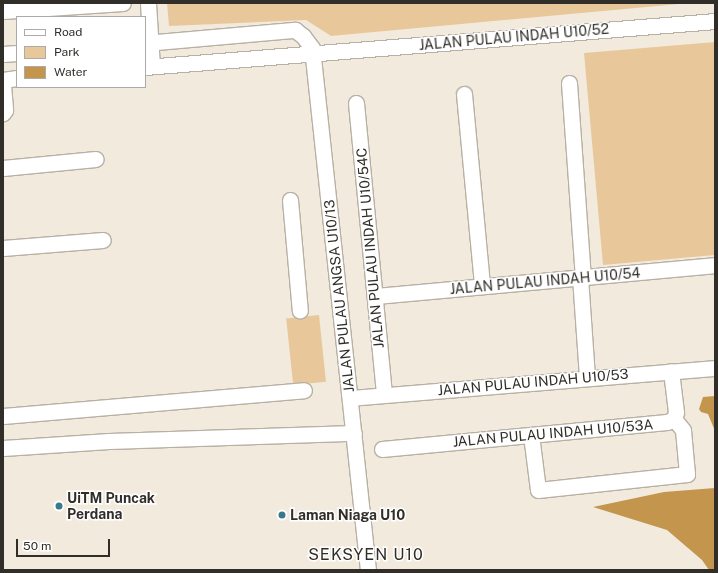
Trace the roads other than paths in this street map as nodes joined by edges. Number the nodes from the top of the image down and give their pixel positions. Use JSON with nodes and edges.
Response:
{"nodes":[{"id":1,"x":115,"y":3,"type":"edge"},
{"id":2,"x":123,"y":3,"type":"edge"},
{"id":3,"x":148,"y":3,"type":"edge"},
{"id":4,"x":3,"y":11,"type":"edge"},
{"id":5,"x":715,"y":21,"type":"edge"},
{"id":6,"x":148,"y":43,"type":"edge"},
{"id":7,"x":16,"y":53,"type":"edge"},
{"id":8,"x":3,"y":54,"type":"edge"},
{"id":9,"x":313,"y":54,"type":"junction"},
{"id":10,"x":149,"y":67,"type":"edge"},
{"id":11,"x":16,"y":78,"type":"edge"},
{"id":12,"x":3,"y":80,"type":"edge"},
{"id":13,"x":570,"y":83,"type":"dead end"},
{"id":14,"x":3,"y":85,"type":"edge"},
{"id":15,"x":464,"y":94,"type":"dead end"},
{"id":16,"x":356,"y":102,"type":"dead end"},
{"id":17,"x":3,"y":113,"type":"edge"},
{"id":18,"x":96,"y":159,"type":"dead end"},
{"id":19,"x":3,"y":168,"type":"edge"},
{"id":20,"x":290,"y":200,"type":"dead end"},
{"id":21,"x":103,"y":240,"type":"dead end"},
{"id":22,"x":3,"y":248,"type":"edge"},
{"id":23,"x":715,"y":265,"type":"edge"},
{"id":24,"x":581,"y":277,"type":"junction"},
{"id":25,"x":482,"y":286,"type":"junction"},
{"id":26,"x":375,"y":296,"type":"junction"},
{"id":27,"x":300,"y":311,"type":"dead end"},
{"id":28,"x":715,"y":368,"type":"edge"},
{"id":29,"x":671,"y":371,"type":"junction"},
{"id":30,"x":587,"y":378,"type":"junction"},
{"id":31,"x":304,"y":390,"type":"dead end"},
{"id":32,"x":384,"y":394,"type":"junction"},
{"id":33,"x":350,"y":398,"type":"junction"},
{"id":34,"x":3,"y":416,"type":"edge"},
{"id":35,"x":674,"y":419,"type":"junction"},
{"id":36,"x":354,"y":433,"type":"junction"},
{"id":37,"x":532,"y":435,"type":"junction"},
{"id":38,"x":3,"y":448,"type":"edge"},
{"id":39,"x":382,"y":449,"type":"dead end"},
{"id":40,"x":368,"y":570,"type":"edge"}],
"edges":[{"from":1,"to":2,"type":"street"},
{"from":1,"to":4,"type":"street"},
{"from":3,"to":6,"type":"street"},
{"from":5,"to":9,"type":"street","name":"JALAN PULAU INDAH U10/52"},
{"from":6,"to":9,"type":"street","name":"JALAN PULAU ANGSA U10/13"},
{"from":6,"to":10,"type":"street"},
{"from":7,"to":8,"type":"street"},
{"from":9,"to":10,"type":"street","name":"JALAN PULAU INDAH U10/52"},
{"from":9,"to":33,"type":"street","name":"JALAN PULAU ANGSA U10/13"},
{"from":11,"to":12,"type":"street"},
{"from":13,"to":24,"type":"street"},
{"from":14,"to":17,"type":"street"},
{"from":15,"to":25,"type":"street"},
{"from":16,"to":26,"type":"street","name":"JALAN PULAU INDAH U10/54C"},
{"from":18,"to":19,"type":"street"},
{"from":20,"to":27,"type":"street"},
{"from":21,"to":22,"type":"street"},
{"from":23,"to":24,"type":"street","name":"JALAN PULAU INDAH U10/54"},
{"from":24,"to":25,"type":"street","name":"JALAN PULAU INDAH U10/54"},
{"from":24,"to":30,"type":"street"},
{"from":25,"to":26,"type":"street","name":"JALAN PULAU INDAH U10/54"},
{"from":26,"to":32,"type":"street","name":"JALAN PULAU INDAH U10/54C"},
{"from":28,"to":29,"type":"street","name":"JALAN PULAU INDAH U10/53"},
{"from":29,"to":30,"type":"street","name":"JALAN PULAU INDAH U10/53"},
{"from":29,"to":35,"type":"street","name":"JALAN PULAU INDAH U10/53A"},
{"from":30,"to":32,"type":"street","name":"JALAN PULAU INDAH U10/53"},
{"from":31,"to":34,"type":"street"},
{"from":32,"to":33,"type":"street","name":"JALAN PULAU INDAH U10/53"},
{"from":33,"to":36,"type":"street","name":"JALAN PULAU ANGSA U10/13"},
{"from":35,"to":37,"type":"street","name":"JALAN PULAU INDAH U10/53A"},
{"from":35,"to":37,"type":"street"},
{"from":36,"to":38,"type":"street"},
{"from":36,"to":40,"type":"street","name":"JALAN PULAU ANGSA U10/13"},
{"from":37,"to":39,"type":"street","name":"JALAN PULAU INDAH U10/53A"}]}
